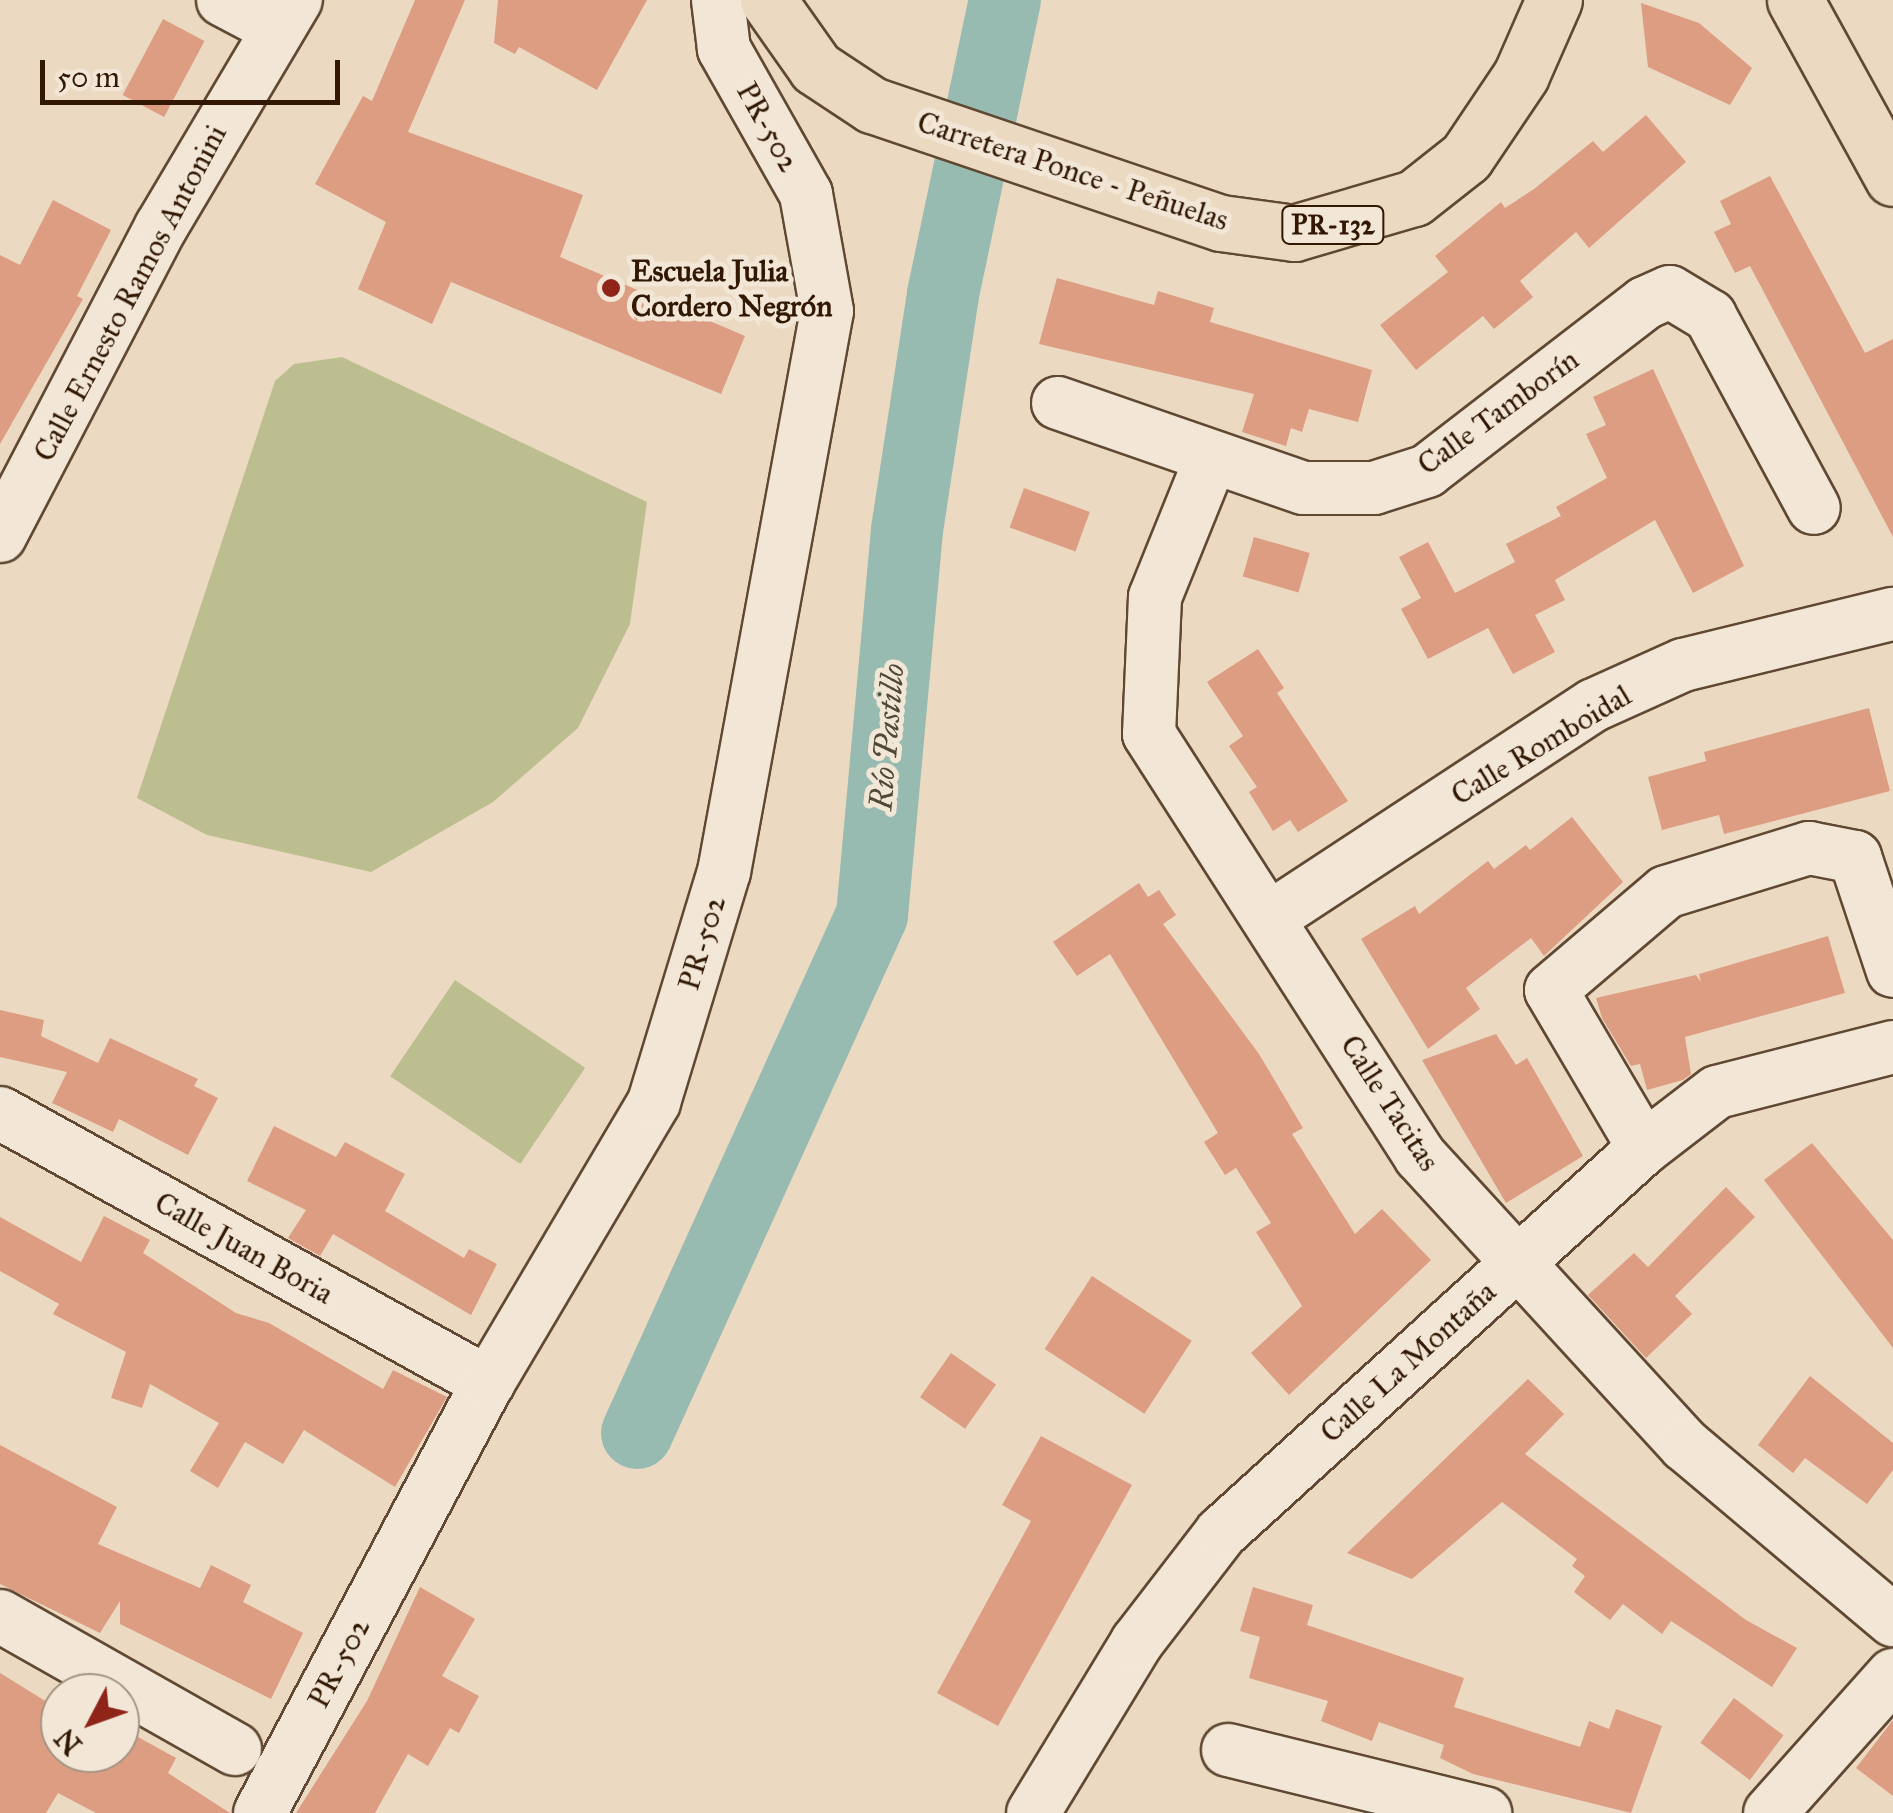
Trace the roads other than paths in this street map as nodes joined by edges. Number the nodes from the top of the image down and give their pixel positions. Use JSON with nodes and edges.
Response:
{"nodes":[{"id":1,"x":224,"y":0,"type":"edge"},
{"id":2,"x":718,"y":0,"type":"edge"},
{"id":3,"x":768,"y":0,"type":"edge"},
{"id":4,"x":1554,"y":0,"type":"edge"},
{"id":5,"x":1795,"y":0,"type":"edge"},
{"id":6,"x":286,"y":14,"type":"edge"},
{"id":7,"x":1893,"y":178,"type":"edge"},
{"id":8,"x":1058,"y":404,"type":"dead end"},
{"id":9,"x":1210,"y":461,"type":"junction"},
{"id":10,"x":1814,"y":508,"type":"dead end"},
{"id":11,"x":0,"y":536,"type":"edge"},
{"id":12,"x":1893,"y":614,"type":"edge"},
{"id":13,"x":1271,"y":917,"type":"junction"},
{"id":14,"x":1893,"y":971,"type":"edge"},
{"id":15,"x":1893,"y":1047,"type":"edge"},
{"id":16,"x":0,"y":1113,"type":"edge"},
{"id":17,"x":1644,"y":1148,"type":"junction"},
{"id":18,"x":1515,"y":1266,"type":"junction"},
{"id":19,"x":488,"y":1382,"type":"junction"},
{"id":20,"x":0,"y":1616,"type":"edge"},
{"id":21,"x":1893,"y":1620,"type":"edge"},
{"id":22,"x":1893,"y":1675,"type":"edge"},
{"id":23,"x":235,"y":1750,"type":"dead end"},
{"id":24,"x":1228,"y":1750,"type":"dead end"},
{"id":25,"x":260,"y":1813,"type":"edge"},
{"id":26,"x":1033,"y":1813,"type":"edge"},
{"id":27,"x":1485,"y":1813,"type":"edge"},
{"id":28,"x":1770,"y":1813,"type":"edge"}],
"edges":[{"from":1,"to":6,"type":"street"},
{"from":2,"to":19,"type":"street","name":"PR-502","number":"PR-502"},
{"from":3,"to":4,"type":"main road","name":"Carretera Ponce - Peñuelas","number":"PR-132"},
{"from":5,"to":7,"type":"main road"},
{"from":6,"to":11,"type":"street","name":"Calle Ernesto Ramos Antonini"},
{"from":8,"to":9,"type":"street","name":"Calle Tamborín"},
{"from":9,"to":10,"type":"street","name":"Calle Tamborín"},
{"from":9,"to":13,"type":"street","name":"Calle Tacitas"},
{"from":12,"to":13,"type":"street","name":"Calle Romboidal"},
{"from":13,"to":18,"type":"street","name":"Calle Tacitas"},
{"from":14,"to":17,"type":"street"},
{"from":15,"to":17,"type":"street","name":"Calle La Montaña"},
{"from":16,"to":19,"type":"street","name":"Calle Juan Boria"},
{"from":17,"to":18,"type":"street","name":"Calle La Montaña"},
{"from":18,"to":21,"type":"street","name":"Calle Tacitas"},
{"from":18,"to":26,"type":"street","name":"Calle La Montaña"},
{"from":19,"to":25,"type":"street","name":"PR-502","number":"PR-502"},
{"from":20,"to":23,"type":"street"},
{"from":22,"to":28,"type":"street"},
{"from":24,"to":27,"type":"street"}]}
